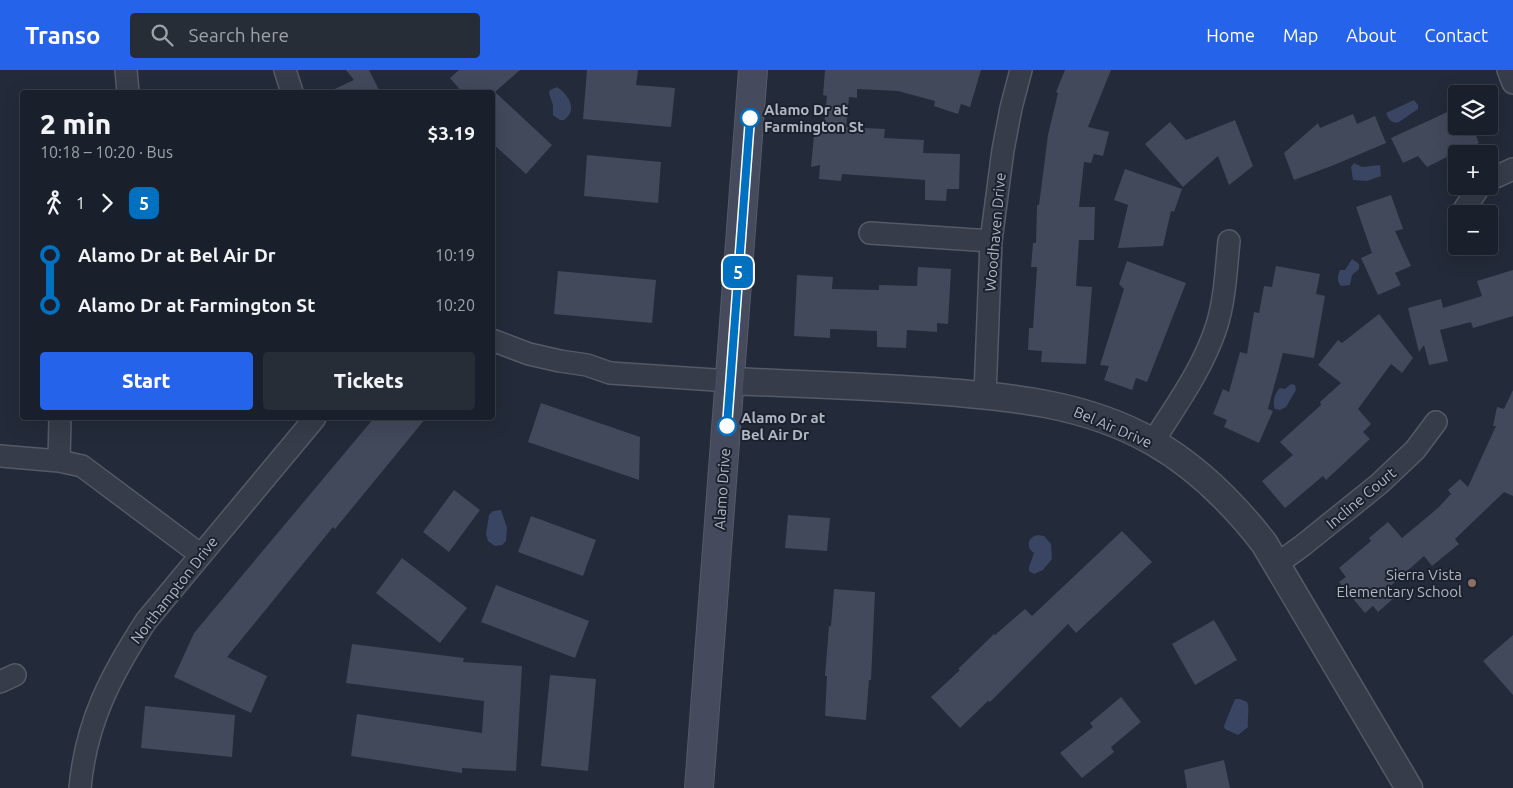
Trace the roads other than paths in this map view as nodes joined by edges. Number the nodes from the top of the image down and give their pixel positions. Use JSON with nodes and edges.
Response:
{"nodes":[{"id":1,"x":126,"y":70,"type":"edge"},
{"id":2,"x":285,"y":70,"type":"edge"},
{"id":3,"x":753,"y":70,"type":"edge"},
{"id":4,"x":1021,"y":70,"type":"edge"},
{"id":5,"x":1508,"y":70,"type":"edge"},
{"id":6,"x":1513,"y":82,"type":"edge"},
{"id":7,"x":128,"y":90,"type":"edge"},
{"id":8,"x":291,"y":90,"type":"edge"},
{"id":9,"x":1513,"y":169,"type":"edge"},
{"id":10,"x":1498,"y":176,"type":"edge"},
{"id":11,"x":870,"y":232,"type":"dead end"},
{"id":12,"x":991,"y":241,"type":"junction"},
{"id":13,"x":1229,"y":241,"type":"dead end"},
{"id":14,"x":495,"y":341,"type":"edge"},
{"id":15,"x":730,"y":381,"type":"junction"},
{"id":16,"x":984,"y":395,"type":"junction"},
{"id":17,"x":60,"y":420,"type":"edge"},
{"id":18,"x":313,"y":420,"type":"edge"},
{"id":19,"x":1436,"y":422,"type":"dead end"},
{"id":20,"x":1153,"y":442,"type":"junction"},
{"id":21,"x":0,"y":456,"type":"edge"},
{"id":22,"x":59,"y":461,"type":"junction"},
{"id":23,"x":201,"y":555,"type":"junction"},
{"id":24,"x":1277,"y":564,"type":"junction"},
{"id":25,"x":80,"y":788,"type":"edge"},
{"id":26,"x":699,"y":788,"type":"edge"},
{"id":27,"x":1410,"y":788,"type":"edge"}],
"edges":[{"from":1,"to":7,"type":"street"},
{"from":2,"to":8,"type":"street"},
{"from":3,"to":15,"type":"main road","name":"Alamo Drive"},
{"from":4,"to":12,"type":"street","name":"Woodhaven Drive"},
{"from":5,"to":6,"type":"street"},
{"from":9,"to":10,"type":"street"},
{"from":11,"to":12,"type":"street"},
{"from":12,"to":16,"type":"street","name":"Woodhaven Drive"},
{"from":13,"to":20,"type":"street"},
{"from":14,"to":15,"type":"street"},
{"from":15,"to":16,"type":"street","name":"Bel Air Drive"},
{"from":15,"to":26,"type":"main road","name":"Alamo Drive"},
{"from":16,"to":20,"type":"street","name":"Bel Air Drive"},
{"from":17,"to":22,"type":"street"},
{"from":18,"to":23,"type":"street","name":"Northampton Drive"},
{"from":19,"to":24,"type":"street","name":"Incline Court"},
{"from":20,"to":24,"type":"street","name":"Bel Air Drive"},
{"from":21,"to":22,"type":"street"},
{"from":22,"to":23,"type":"street"},
{"from":23,"to":25,"type":"street","name":"Northampton Drive"},
{"from":24,"to":27,"type":"street","name":"Bel Air Drive"}]}
